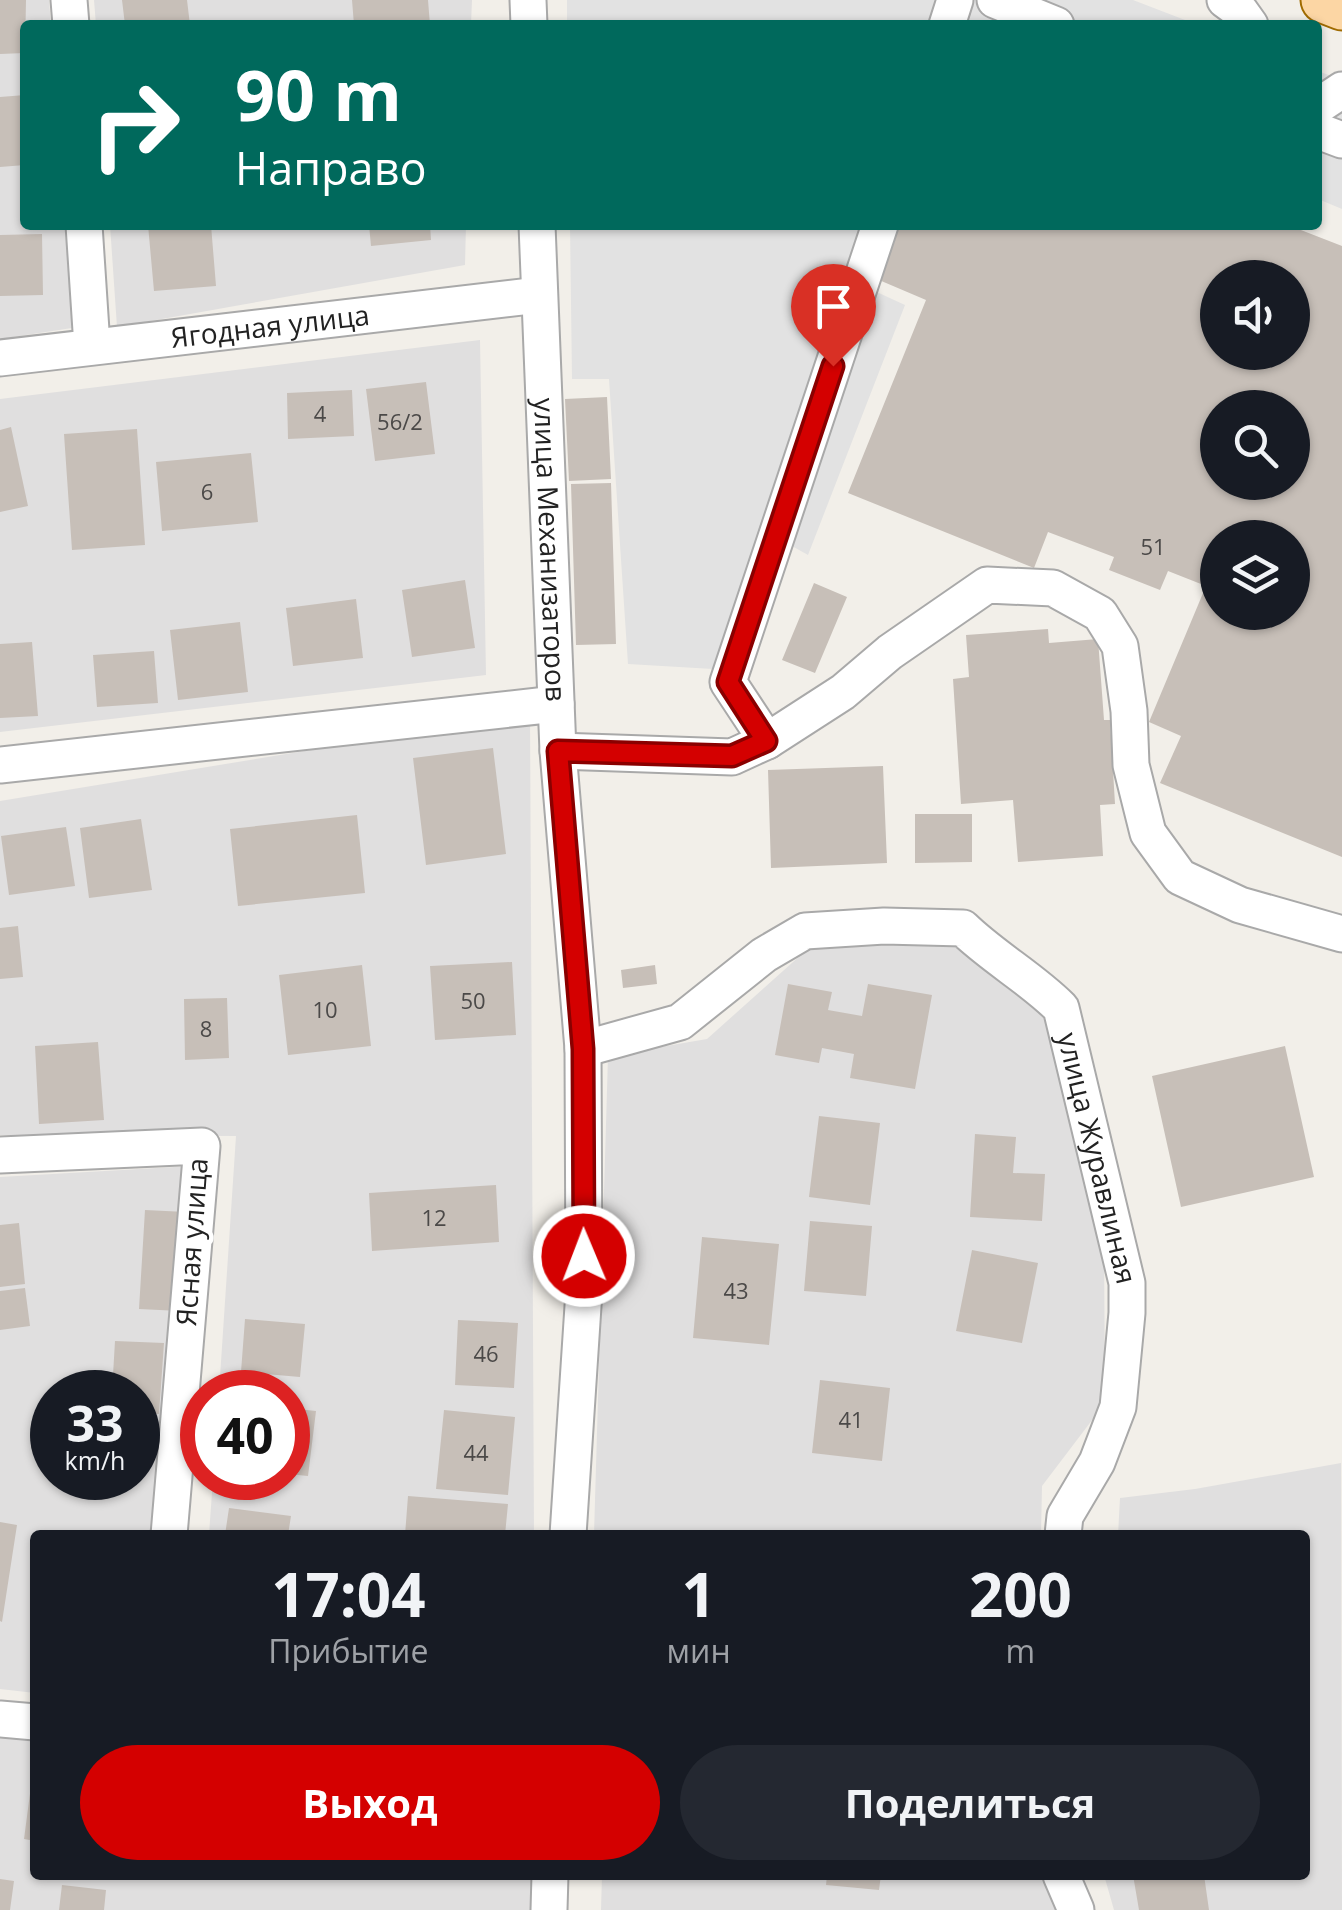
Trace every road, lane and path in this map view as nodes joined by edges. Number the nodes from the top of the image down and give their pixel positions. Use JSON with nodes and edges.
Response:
{"nodes":[{"id":1,"x":995,"y":0,"type":"edge"},
{"id":2,"x":1225,"y":0,"type":"edge"},
{"id":3,"x":1324,"y":0,"type":"edge"},
{"id":4,"x":1342,"y":8,"type":"edge"},
{"id":5,"x":1044,"y":20,"type":"edge"},
{"id":6,"x":1246,"y":20,"type":"edge"},
{"id":7,"x":84,"y":230,"type":"edge"},
{"id":8,"x":537,"y":230,"type":"edge"},
{"id":9,"x":878,"y":230,"type":"edge"},
{"id":10,"x":540,"y":295,"type":"junction"},
{"id":11,"x":92,"y":346,"type":"junction"},
{"id":12,"x":0,"y":358,"type":"edge"},
{"id":13,"x":556,"y":704,"type":"junction"},
{"id":14,"x":766,"y":741,"type":"junction"},
{"id":15,"x":558,"y":751,"type":"junction"},
{"id":16,"x":0,"y":765,"type":"edge"},
{"id":17,"x":1342,"y":934,"type":"edge"},
{"id":18,"x":583,"y":1049,"type":"junction"},
{"id":19,"x":0,"y":1155,"type":"edge"},
{"id":20,"x":169,"y":1530,"type":"edge"},
{"id":21,"x":568,"y":1530,"type":"edge"},
{"id":22,"x":1063,"y":1530,"type":"edge"},
{"id":23,"x":0,"y":1719,"type":"edge"},
{"id":24,"x":30,"y":1722,"type":"edge"},
{"id":25,"x":550,"y":1880,"type":"edge"},
{"id":26,"x":1063,"y":1880,"type":"edge"},
{"id":27,"x":549,"y":1910,"type":"edge"},
{"id":28,"x":1076,"y":1910,"type":"edge"}],
"edges":[{"from":1,"to":5,"type":"street"},
{"from":2,"to":6,"type":"street"},
{"from":3,"to":4,"type":"main road"},
{"from":7,"to":11,"type":"street"},
{"from":8,"to":10,"type":"street","name":"улица Механизаторов"},
{"from":9,"to":14,"type":"street"},
{"from":10,"to":11,"type":"street","name":"Ягодная улица"},
{"from":10,"to":13,"type":"street","name":"улица Механизаторов"},
{"from":11,"to":12,"type":"street","name":"Ягодная улица"},
{"from":13,"to":15,"type":"street","name":"улица Механизаторов"},
{"from":13,"to":16,"type":"street"},
{"from":14,"to":15,"type":"street"},
{"from":14,"to":17,"type":"street"},
{"from":15,"to":18,"type":"street","name":"улица Механизаторов"},
{"from":18,"to":21,"type":"street","name":"улица Механизаторов"},
{"from":18,"to":22,"type":"street","name":"улица Журавлиная"},
{"from":19,"to":20,"type":"street","name":"Ясная улица"},
{"from":23,"to":24,"type":"street"},
{"from":25,"to":27,"type":"street"},
{"from":26,"to":28,"type":"street"}]}
